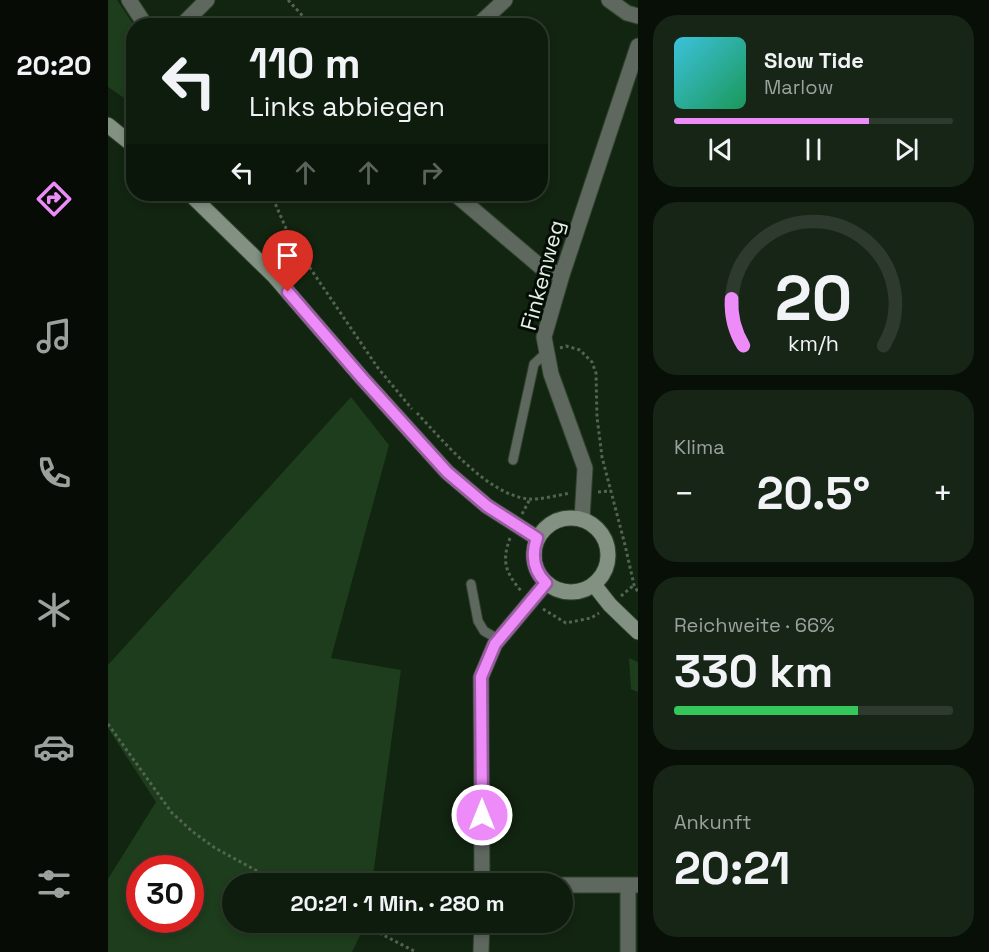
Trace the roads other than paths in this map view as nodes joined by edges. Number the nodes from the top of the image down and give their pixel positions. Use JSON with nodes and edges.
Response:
{"nodes":[{"id":1,"x":129,"y":0,"type":"edge"},
{"id":2,"x":207,"y":0,"type":"edge"},
{"id":3,"x":505,"y":0,"type":"edge"},
{"id":4,"x":609,"y":0,"type":"edge"},
{"id":5,"x":638,"y":16,"type":"edge"},
{"id":6,"x":141,"y":18,"type":"edge"},
{"id":7,"x":189,"y":18,"type":"edge"},
{"id":8,"x":486,"y":18,"type":"edge"},
{"id":9,"x":638,"y":46,"type":"edge"},
{"id":10,"x":108,"y":125,"type":"edge"},
{"id":11,"x":126,"y":140,"type":"edge"},
{"id":12,"x":197,"y":201,"type":"edge"},
{"id":13,"x":463,"y":201,"type":"edge"},
{"id":14,"x":562,"y":275,"type":"junction"},
{"id":15,"x":547,"y":352,"type":"junction"},
{"id":16,"x":513,"y":460,"type":"dead end"},
{"id":17,"x":582,"y":519,"type":"junction"},
{"id":18,"x":537,"y":538,"type":"junction"},
{"id":19,"x":546,"y":583,"type":"junction"},
{"id":20,"x":471,"y":584,"type":"dead end"},
{"id":21,"x":594,"y":586,"type":"junction"},
{"id":22,"x":638,"y":632,"type":"edge"},
{"id":23,"x":498,"y":639,"type":"junction"},
{"id":24,"x":482,"y":873,"type":"edge"},
{"id":25,"x":573,"y":885,"type":"edge"},
{"id":26,"x":633,"y":885,"type":"edge"},
{"id":27,"x":482,"y":933,"type":"edge"},
{"id":28,"x":482,"y":952,"type":"edge"},
{"id":29,"x":628,"y":952,"type":"edge"}],
"edges":[{"from":1,"to":6,"type":"street"},
{"from":2,"to":7,"type":"street"},
{"from":3,"to":8,"type":"street"},
{"from":4,"to":5,"type":"street"},
{"from":9,"to":14,"type":"street","name":"Finkenweg"},
{"from":10,"to":11,"type":"main road"},
{"from":12,"to":18,"type":"main road"},
{"from":13,"to":14,"type":"street"},
{"from":14,"to":15,"type":"street","name":"Finkenweg"},
{"from":15,"to":16,"type":"lane"},
{"from":15,"to":17,"type":"street","name":"Finkenweg"},
{"from":17,"to":18,"type":"main road"},
{"from":17,"to":21,"type":"main road"},
{"from":18,"to":19,"type":"main road"},
{"from":19,"to":21,"type":"main road"},
{"from":19,"to":23,"type":"street"},
{"from":20,"to":23,"type":"lane"},
{"from":21,"to":22,"type":"main road"},
{"from":23,"to":24,"type":"street"},
{"from":25,"to":26,"type":"street"},
{"from":26,"to":29,"type":"street"},
{"from":27,"to":28,"type":"street"}]}
